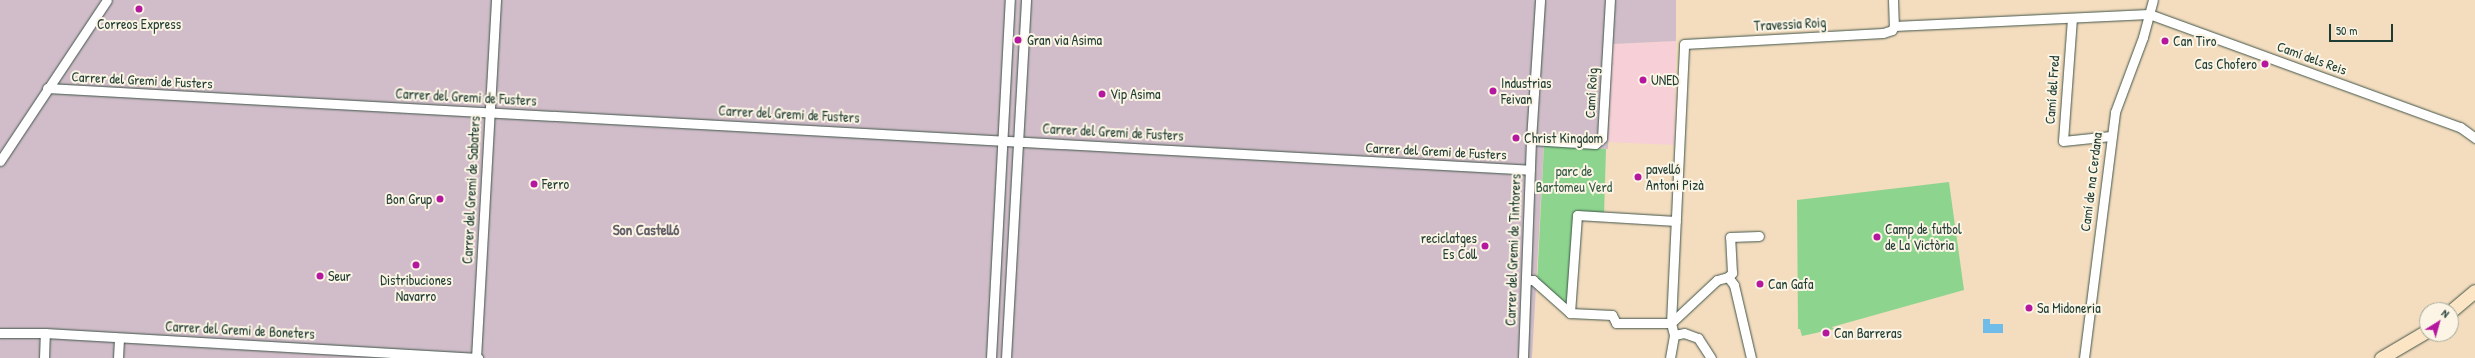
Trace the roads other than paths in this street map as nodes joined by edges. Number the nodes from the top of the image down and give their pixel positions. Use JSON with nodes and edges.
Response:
{"nodes":[{"id":1,"x":107,"y":0,"type":"edge"},
{"id":2,"x":496,"y":0,"type":"edge"},
{"id":3,"x":1010,"y":0,"type":"edge"},
{"id":4,"x":1026,"y":0,"type":"edge"},
{"id":5,"x":1540,"y":0,"type":"edge"},
{"id":6,"x":1610,"y":0,"type":"edge"},
{"id":7,"x":1893,"y":0,"type":"edge"},
{"id":8,"x":2153,"y":0,"type":"edge"},
{"id":9,"x":2149,"y":14,"type":"junction"},
{"id":10,"x":2072,"y":18,"type":"junction"},
{"id":11,"x":1894,"y":26,"type":"junction"},
{"id":12,"x":47,"y":88,"type":"junction"},
{"id":13,"x":490,"y":112,"type":"junction"},
{"id":14,"x":2111,"y":136,"type":"junction"},
{"id":15,"x":2475,"y":138,"type":"edge"},
{"id":16,"x":1002,"y":140,"type":"junction"},
{"id":17,"x":1531,"y":140,"type":"junction"},
{"id":18,"x":1019,"y":141,"type":"junction"},
{"id":19,"x":0,"y":161,"type":"edge"},
{"id":20,"x":1530,"y":170,"type":"junction"},
{"id":21,"x":1676,"y":221,"type":"junction"},
{"id":22,"x":1759,"y":236,"type":"dead end"},
{"id":23,"x":1728,"y":277,"type":"junction"},
{"id":24,"x":1526,"y":280,"type":"junction"},
{"id":25,"x":2475,"y":291,"type":"edge"},
{"id":26,"x":2459,"y":304,"type":"edge"},
{"id":27,"x":1570,"y":313,"type":"junction"},
{"id":28,"x":1671,"y":323,"type":"junction"},
{"id":29,"x":0,"y":333,"type":"edge"},
{"id":30,"x":46,"y":333,"type":"junction"},
{"id":31,"x":1674,"y":335,"type":"junction"},
{"id":32,"x":2419,"y":336,"type":"edge"},
{"id":33,"x":119,"y":338,"type":"junction"},
{"id":34,"x":44,"y":358,"type":"edge"},
{"id":35,"x":118,"y":358,"type":"edge"},
{"id":36,"x":477,"y":358,"type":"edge"},
{"id":37,"x":991,"y":358,"type":"edge"},
{"id":38,"x":1006,"y":358,"type":"edge"},
{"id":39,"x":1523,"y":358,"type":"edge"},
{"id":40,"x":1670,"y":358,"type":"edge"},
{"id":41,"x":1711,"y":358,"type":"edge"},
{"id":42,"x":1751,"y":358,"type":"edge"},
{"id":43,"x":2084,"y":358,"type":"edge"},
{"id":44,"x":2381,"y":358,"type":"edge"}],
"edges":[{"from":1,"to":12,"type":"street"},
{"from":2,"to":13,"type":"street","name":"Carrer del Gremi de Sabaters"},
{"from":3,"to":16,"type":"street"},
{"from":4,"to":18,"type":"street"},
{"from":5,"to":17,"type":"street","name":"Carrer del Gremi de Tintorers"},
{"from":6,"to":17,"type":"street","name":"Camí Roig"},
{"from":7,"to":11,"type":"street"},
{"from":8,"to":9,"type":"street"},
{"from":9,"to":10,"type":"street"},
{"from":9,"to":14,"type":"street","name":"Camí de na Cerdana"},
{"from":9,"to":15,"type":"street","name":"Camí dels Reis"},
{"from":10,"to":11,"type":"street"},
{"from":10,"to":14,"type":"street","name":"Camí del Fred"},
{"from":11,"to":21,"type":"street","name":"Travessia Roig"},
{"from":12,"to":13,"type":"street","name":"Carrer del Gremi de Fusters"},
{"from":12,"to":19,"type":"street"},
{"from":13,"to":16,"type":"street","name":"Carrer del Gremi de Fusters"},
{"from":13,"to":36,"type":"street","name":"Carrer del Gremi de Sabaters"},
{"from":14,"to":43,"type":"street","name":"Camí de na Cerdana"},
{"from":16,"to":18,"type":"street","name":"Carrer del Gremi de Fusters"},
{"from":16,"to":37,"type":"street"},
{"from":17,"to":20,"type":"street","name":"Carrer del Gremi de Tintorers"},
{"from":18,"to":20,"type":"street","name":"Carrer del Gremi de Fusters"},
{"from":18,"to":38,"type":"street"},
{"from":20,"to":24,"type":"street","name":"Carrer del Gremi de Tintorers"},
{"from":21,"to":27,"type":"street"},
{"from":21,"to":28,"type":"street"},
{"from":22,"to":23,"type":"street"},
{"from":23,"to":28,"type":"street"},
{"from":23,"to":42,"type":"street"},
{"from":24,"to":27,"type":"street"},
{"from":24,"to":39,"type":"street","name":"Carrer del Gremi de Tintorers"},
{"from":25,"to":26,"type":"street"},
{"from":27,"to":28,"type":"street"},
{"from":28,"to":31,"type":"street"},
{"from":29,"to":30,"type":"street","name":"Carrer del Gremi de Boneters"},
{"from":30,"to":33,"type":"street","name":"Carrer del Gremi de Boneters"},
{"from":30,"to":34,"type":"street"},
{"from":31,"to":40,"type":"street"},
{"from":31,"to":41,"type":"street"},
{"from":32,"to":44,"type":"street"},
{"from":33,"to":35,"type":"street"},
{"from":33,"to":36,"type":"street","name":"Carrer del Gremi de Boneters"}]}
